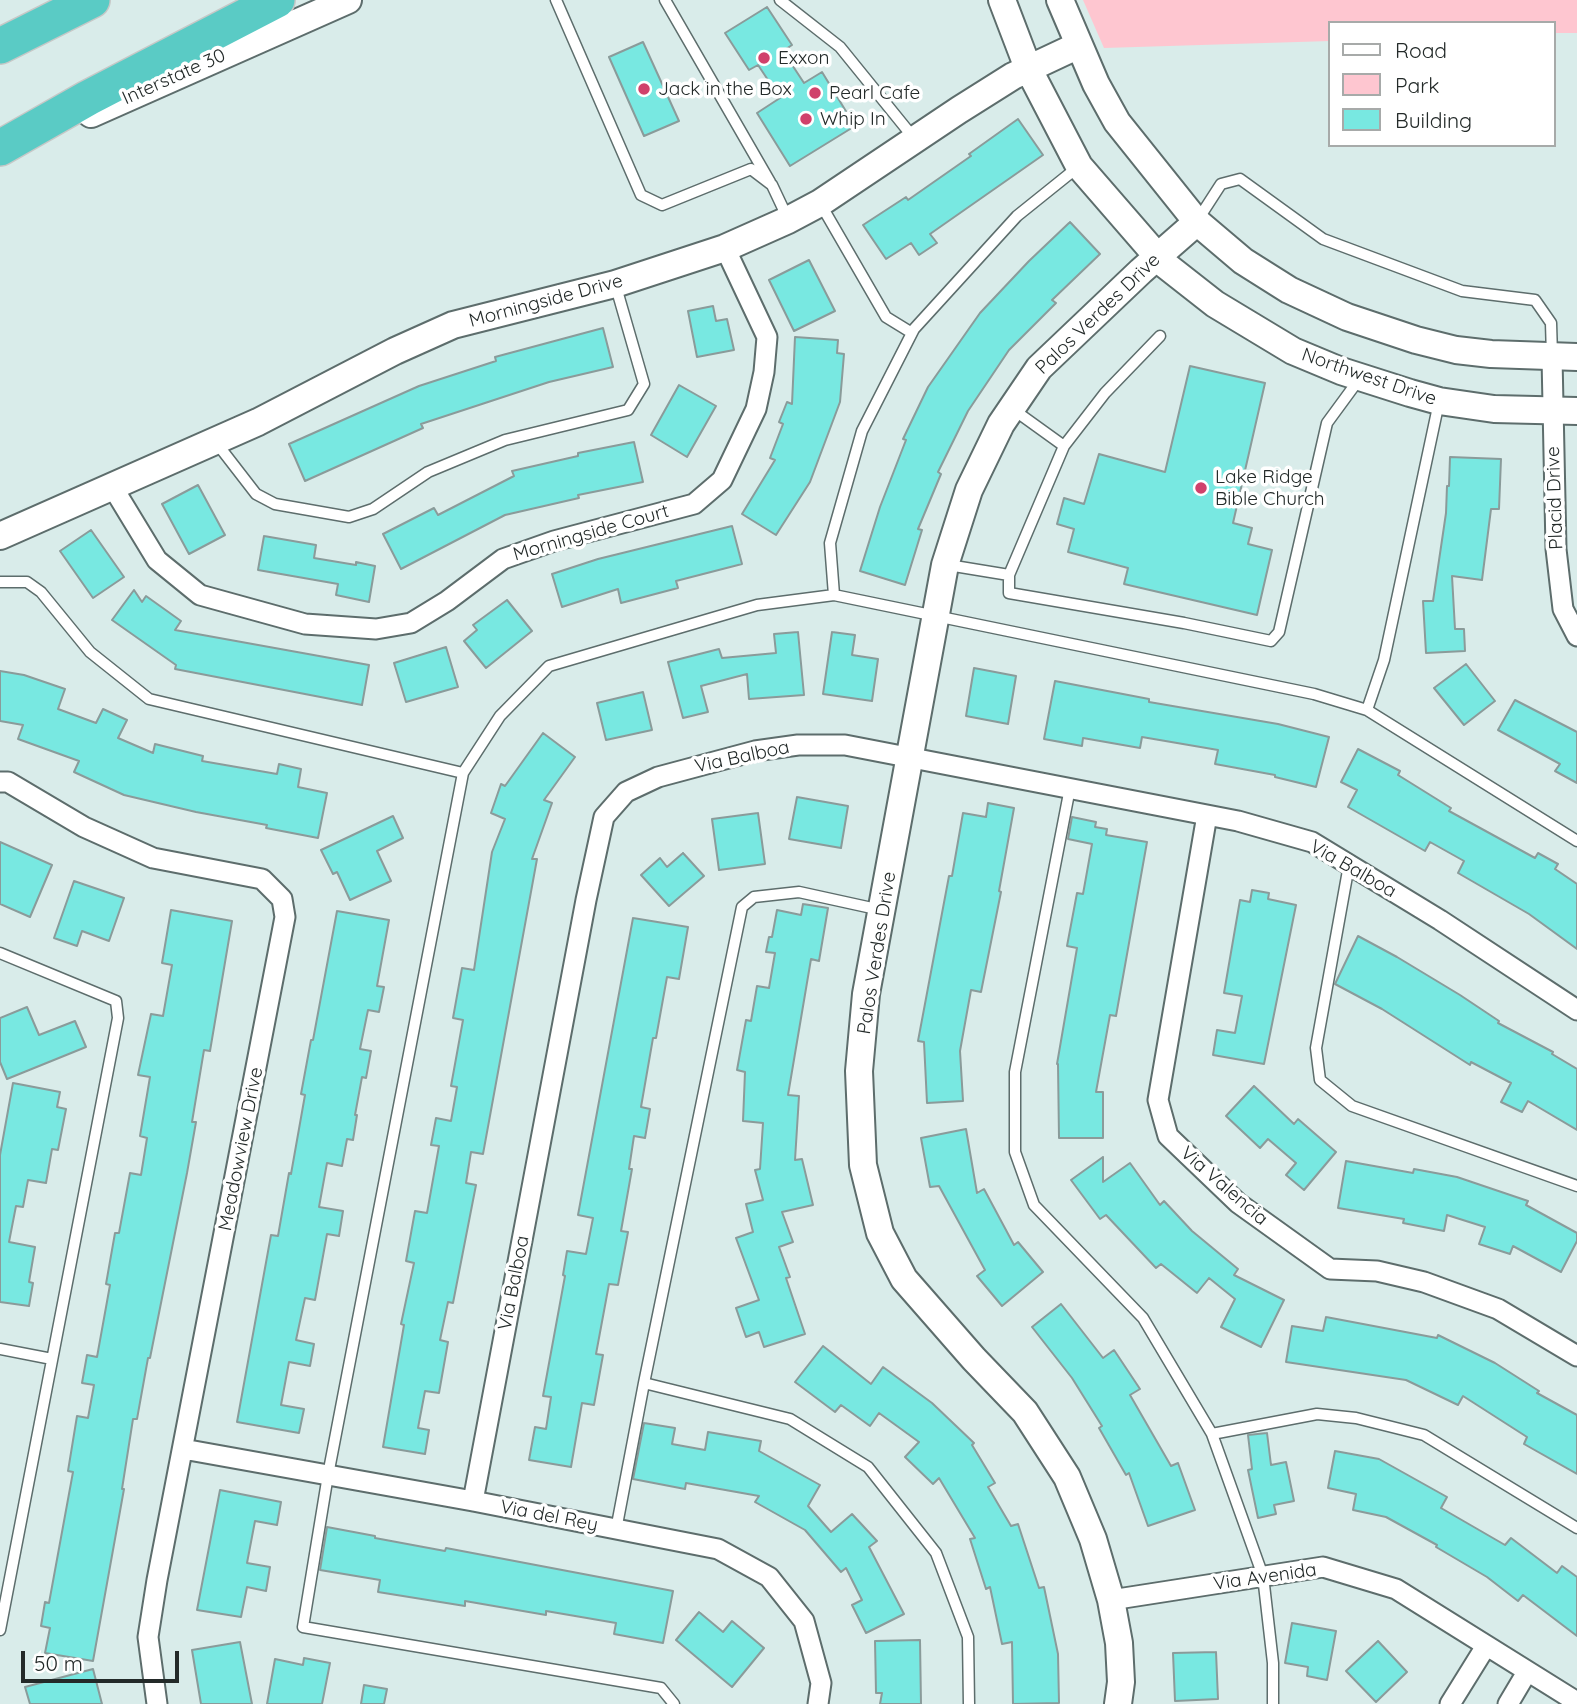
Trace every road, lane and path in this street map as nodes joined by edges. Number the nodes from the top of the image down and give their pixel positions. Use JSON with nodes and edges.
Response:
{"nodes":[{"id":1,"x":92,"y":0,"type":"edge"},
{"id":2,"x":277,"y":0,"type":"edge"},
{"id":3,"x":348,"y":0,"type":"edge"},
{"id":4,"x":556,"y":0,"type":"edge"},
{"id":5,"x":666,"y":0,"type":"edge"},
{"id":6,"x":780,"y":0,"type":"edge"},
{"id":7,"x":1003,"y":0,"type":"edge"},
{"id":8,"x":1060,"y":0,"type":"edge"},
{"id":9,"x":1079,"y":45,"type":"junction"},
{"id":10,"x":0,"y":46,"type":"edge"},
{"id":11,"x":1028,"y":68,"type":"junction"},
{"id":12,"x":915,"y":139,"type":"junction"},
{"id":13,"x":0,"y":148,"type":"edge"},
{"id":14,"x":0,"y":154,"type":"edge"},
{"id":15,"x":1079,"y":166,"type":"junction"},
{"id":16,"x":772,"y":185,"type":"junction"},
{"id":17,"x":820,"y":203,"type":"junction"},
{"id":18,"x":788,"y":220,"type":"junction"},
{"id":19,"x":1196,"y":222,"type":"junction"},
{"id":20,"x":725,"y":248,"type":"junction"},
{"id":21,"x":1157,"y":257,"type":"junction"},
{"id":22,"x":615,"y":284,"type":"junction"},
{"id":23,"x":912,"y":333,"type":"junction"},
{"id":24,"x":1160,"y":336,"type":"dead end"},
{"id":25,"x":1565,"y":357,"type":"edge"},
{"id":26,"x":1360,"y":377,"type":"junction"},
{"id":27,"x":1439,"y":401,"type":"junction"},
{"id":28,"x":1010,"y":408,"type":"junction"},
{"id":29,"x":1565,"y":411,"type":"edge"},
{"id":30,"x":214,"y":441,"type":"junction"},
{"id":31,"x":1064,"y":446,"type":"junction"},
{"id":32,"x":112,"y":486,"type":"junction"},
{"id":33,"x":0,"y":536,"type":"edge"},
{"id":34,"x":945,"y":565,"type":"junction"},
{"id":35,"x":1009,"y":575,"type":"junction"},
{"id":36,"x":0,"y":582,"type":"edge"},
{"id":37,"x":834,"y":595,"type":"junction"},
{"id":38,"x":936,"y":618,"type":"junction"},
{"id":39,"x":1577,"y":636,"type":"edge"},
{"id":40,"x":1367,"y":710,"type":"junction"},
{"id":41,"x":911,"y":758,"type":"junction"},
{"id":42,"x":463,"y":774,"type":"junction"},
{"id":43,"x":0,"y":782,"type":"edge"},
{"id":44,"x":1070,"y":788,"type":"junction"},
{"id":45,"x":1207,"y":815,"type":"junction"},
{"id":46,"x":1577,"y":841,"type":"edge"},
{"id":47,"x":1349,"y":865,"type":"junction"},
{"id":48,"x":882,"y":910,"type":"junction"},
{"id":49,"x":0,"y":953,"type":"edge"},
{"id":50,"x":1577,"y":1010,"type":"edge"},
{"id":51,"x":1577,"y":1186,"type":"edge"},
{"id":52,"x":0,"y":1349,"type":"edge"},
{"id":53,"x":1577,"y":1356,"type":"edge"},
{"id":54,"x":52,"y":1359,"type":"junction"},
{"id":55,"x":644,"y":1383,"type":"junction"},
{"id":56,"x":1212,"y":1434,"type":"junction"},
{"id":57,"x":183,"y":1449,"type":"junction"},
{"id":58,"x":328,"y":1475,"type":"junction"},
{"id":59,"x":473,"y":1502,"type":"junction"},
{"id":60,"x":1577,"y":1528,"type":"edge"},
{"id":61,"x":616,"y":1530,"type":"junction"},
{"id":62,"x":1263,"y":1576,"type":"junction"},
{"id":63,"x":1111,"y":1600,"type":"junction"},
{"id":64,"x":0,"y":1630,"type":"edge"},
{"id":65,"x":1486,"y":1646,"type":"junction"},
{"id":66,"x":1527,"y":1672,"type":"junction"},
{"id":67,"x":1577,"y":1702,"type":"edge"},
{"id":68,"x":157,"y":1704,"type":"edge"},
{"id":69,"x":674,"y":1704,"type":"edge"},
{"id":70,"x":818,"y":1704,"type":"edge"},
{"id":71,"x":969,"y":1704,"type":"edge"},
{"id":72,"x":1118,"y":1704,"type":"edge"},
{"id":73,"x":1273,"y":1704,"type":"edge"},
{"id":74,"x":1450,"y":1704,"type":"edge"},
{"id":75,"x":1508,"y":1704,"type":"edge"}],
"edges":[{"from":1,"to":10,"type":"highway"},
{"from":2,"to":13,"type":"highway"},
{"from":3,"to":14,"type":"street","name":"Interstate 30"},
{"from":4,"to":16,"type":"lane"},
{"from":5,"to":16,"type":"lane"},
{"from":6,"to":12,"type":"lane"},
{"from":7,"to":11,"type":"street","name":"Northwest Drive"},
{"from":8,"to":9,"type":"street"},
{"from":9,"to":11,"type":"street","name":"Morningside Drive"},
{"from":9,"to":19,"type":"street"},
{"from":11,"to":12,"type":"street","name":"Morningside Drive"},
{"from":11,"to":15,"type":"street","name":"Northwest Drive"},
{"from":12,"to":17,"type":"street","name":"Morningside Drive"},
{"from":15,"to":21,"type":"street","name":"Northwest Drive"},
{"from":15,"to":23,"type":"lane"},
{"from":16,"to":18,"type":"lane"},
{"from":17,"to":18,"type":"street","name":"Morningside Drive"},
{"from":17,"to":23,"type":"lane"},
{"from":18,"to":20,"type":"street","name":"Morningside Drive"},
{"from":19,"to":21,"type":"street","name":"Palos Verdes Drive"},
{"from":19,"to":25,"type":"street"},
{"from":19,"to":25,"type":"lane"},
{"from":20,"to":22,"type":"street","name":"Morningside Drive"},
{"from":20,"to":32,"type":"street","name":"Morningside Court"},
{"from":21,"to":26,"type":"street","name":"Northwest Drive"},
{"from":21,"to":28,"type":"street","name":"Palos Verdes Drive"},
{"from":22,"to":30,"type":"street","name":"Morningside Drive"},
{"from":22,"to":30,"type":"lane"},
{"from":23,"to":37,"type":"lane"},
{"from":24,"to":31,"type":"lane"},
{"from":25,"to":29,"type":"street","name":"Placid Drive"},
{"from":26,"to":27,"type":"street","name":"Northwest Drive"},
{"from":26,"to":35,"type":"lane"},
{"from":27,"to":29,"type":"street","name":"Northwest Drive"},
{"from":27,"to":40,"type":"lane"},
{"from":28,"to":31,"type":"lane"},
{"from":28,"to":34,"type":"street","name":"Palos Verdes Drive"},
{"from":29,"to":39,"type":"street","name":"Placid Drive"},
{"from":30,"to":32,"type":"street","name":"Morningside Drive"},
{"from":31,"to":35,"type":"lane"},
{"from":32,"to":33,"type":"street","name":"Morningside Drive"},
{"from":34,"to":35,"type":"lane"},
{"from":34,"to":38,"type":"street","name":"Palos Verdes Drive"},
{"from":36,"to":42,"type":"lane"},
{"from":37,"to":38,"type":"lane"},
{"from":37,"to":42,"type":"lane"},
{"from":38,"to":40,"type":"lane"},
{"from":38,"to":41,"type":"street","name":"Palos Verdes Drive"},
{"from":40,"to":46,"type":"lane"},
{"from":41,"to":44,"type":"street","name":"Via Balboa"},
{"from":41,"to":48,"type":"street","name":"Palos Verdes Drive"},
{"from":41,"to":59,"type":"street","name":"Via Balboa"},
{"from":42,"to":58,"type":"lane"},
{"from":43,"to":57,"type":"street","name":"Meadowview Drive"},
{"from":44,"to":45,"type":"street","name":"Via Balboa"},
{"from":44,"to":56,"type":"lane"},
{"from":45,"to":47,"type":"street","name":"Via Balboa"},
{"from":45,"to":53,"type":"street","name":"Via Valencia"},
{"from":47,"to":50,"type":"street","name":"Via Balboa"},
{"from":47,"to":51,"type":"lane"},
{"from":48,"to":55,"type":"lane"},
{"from":48,"to":63,"type":"street","name":"Palos Verdes Drive"},
{"from":49,"to":54,"type":"lane"},
{"from":52,"to":54,"type":"lane"},
{"from":54,"to":64,"type":"lane"},
{"from":55,"to":61,"type":"lane"},
{"from":55,"to":71,"type":"lane"},
{"from":56,"to":60,"type":"lane"},
{"from":56,"to":62,"type":"lane"},
{"from":57,"to":58,"type":"street","name":"Via del Rey"},
{"from":57,"to":68,"type":"street","name":"Meadowview Drive"},
{"from":58,"to":59,"type":"street","name":"Via del Rey"},
{"from":58,"to":69,"type":"lane"},
{"from":59,"to":61,"type":"street","name":"Via del Rey"},
{"from":61,"to":70,"type":"street","name":"Via del Rey"},
{"from":62,"to":63,"type":"street","name":"Via Avenida"},
{"from":62,"to":65,"type":"street","name":"Via Avenida"},
{"from":62,"to":73,"type":"lane"},
{"from":63,"to":72,"type":"street","name":"Palos Verdes Drive"},
{"from":65,"to":66,"type":"street","name":"Via Avenida"},
{"from":65,"to":74,"type":"street"},
{"from":66,"to":67,"type":"street","name":"Via Avenida"},
{"from":66,"to":75,"type":"street"}]}
